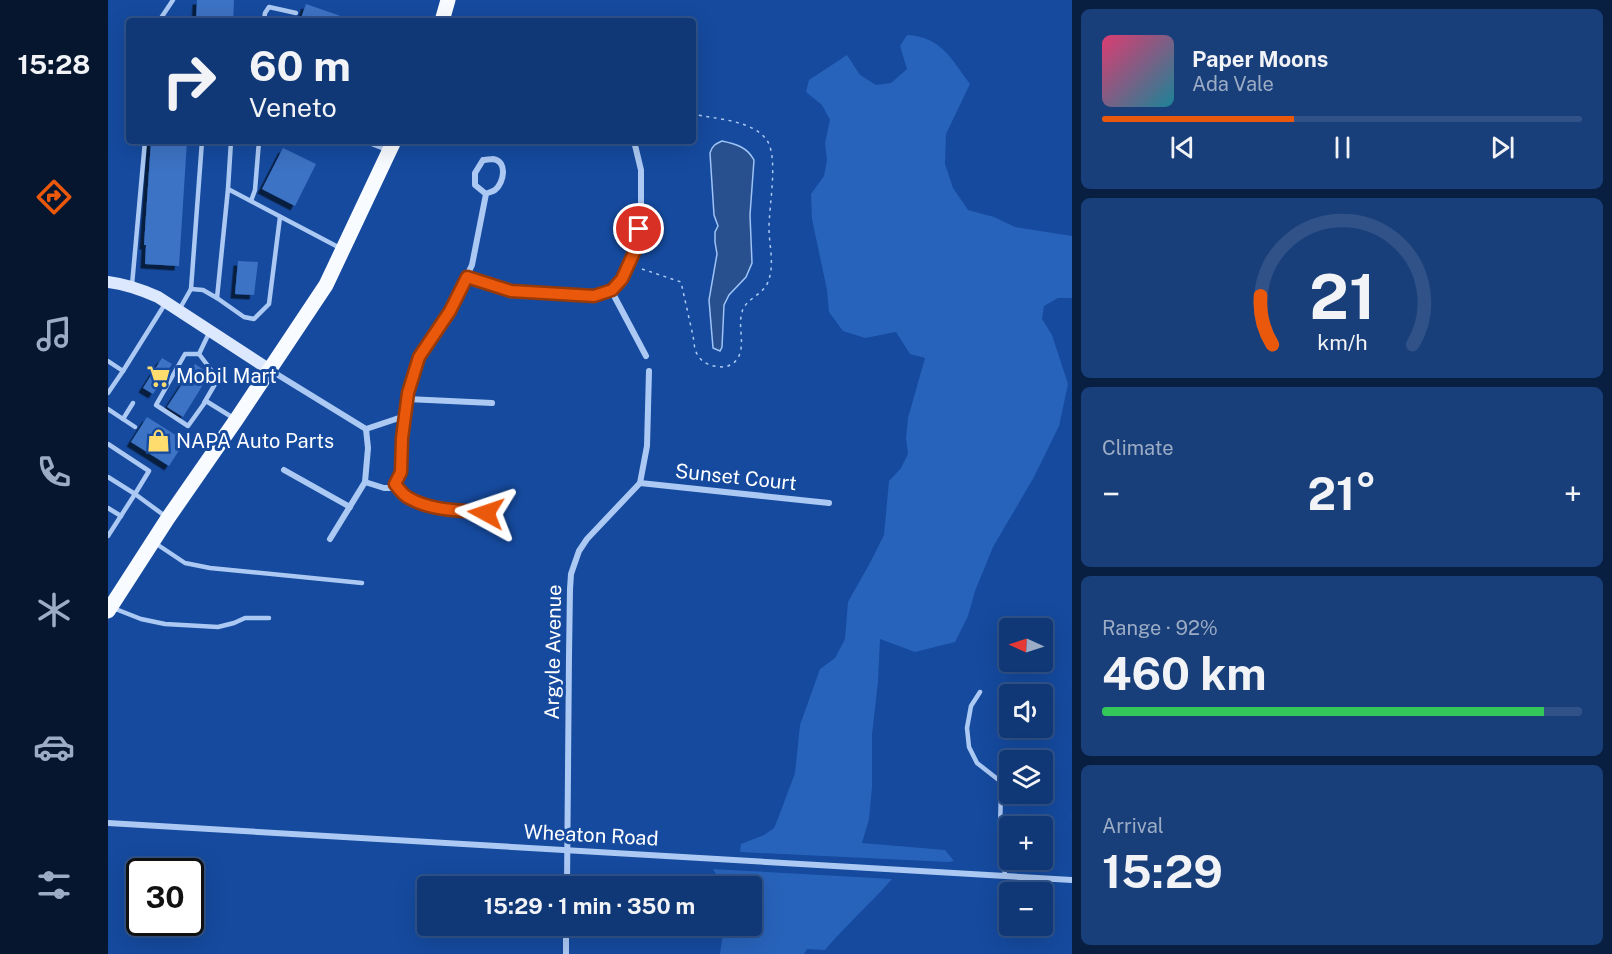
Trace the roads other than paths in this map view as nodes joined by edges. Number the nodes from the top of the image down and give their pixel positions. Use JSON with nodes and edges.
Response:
{"nodes":[{"id":1,"x":173,"y":0,"type":"edge"},
{"id":2,"x":448,"y":0,"type":"edge"},
{"id":3,"x":296,"y":13,"type":"dead end"},
{"id":4,"x":161,"y":18,"type":"edge"},
{"id":5,"x":264,"y":18,"type":"edge"},
{"id":6,"x":443,"y":18,"type":"edge"},
{"id":7,"x":145,"y":144,"type":"edge"},
{"id":8,"x":202,"y":144,"type":"edge"},
{"id":9,"x":231,"y":144,"type":"edge"},
{"id":10,"x":259,"y":144,"type":"edge"},
{"id":11,"x":635,"y":144,"type":"edge"},
{"id":12,"x":392,"y":146,"type":"edge"},
{"id":13,"x":228,"y":189,"type":"junction"},
{"id":14,"x":486,"y":194,"type":"junction"},
{"id":15,"x":251,"y":201,"type":"junction"},
{"id":16,"x":280,"y":217,"type":"junction"},
{"id":17,"x":343,"y":250,"type":"junction"},
{"id":18,"x":467,"y":277,"type":"junction"},
{"id":19,"x":108,"y":282,"type":"edge"},
{"id":20,"x":132,"y":287,"type":"junction"},
{"id":21,"x":191,"y":289,"type":"junction"},
{"id":22,"x":612,"y":290,"type":"junction"},
{"id":23,"x":217,"y":298,"type":"junction"},
{"id":24,"x":166,"y":302,"type":"junction"},
{"id":25,"x":180,"y":310,"type":"junction"},
{"id":26,"x":210,"y":330,"type":"junction"},
{"id":27,"x":199,"y":354,"type":"junction"},
{"id":28,"x":646,"y":356,"type":"dead end"},
{"id":29,"x":108,"y":361,"type":"edge"},
{"id":30,"x":123,"y":370,"type":"junction"},
{"id":31,"x":270,"y":370,"type":"junction"},
{"id":32,"x":649,"y":371,"type":"dead end"},
{"id":33,"x":108,"y":393,"type":"edge"},
{"id":34,"x":407,"y":399,"type":"junction"},
{"id":35,"x":133,"y":403,"type":"dead end"},
{"id":36,"x":204,"y":403,"type":"junction"},
{"id":37,"x":492,"y":403,"type":"dead end"},
{"id":38,"x":108,"y":410,"type":"edge"},
{"id":39,"x":405,"y":416,"type":"junction"},
{"id":40,"x":123,"y":419,"type":"junction"},
{"id":41,"x":237,"y":420,"type":"junction"},
{"id":42,"x":135,"y":427,"type":"dead end"},
{"id":43,"x":366,"y":429,"type":"junction"},
{"id":44,"x":108,"y":444,"type":"edge"},
{"id":45,"x":284,"y":470,"type":"dead end"},
{"id":46,"x":108,"y":477,"type":"edge"},
{"id":47,"x":365,"y":482,"type":"junction"},
{"id":48,"x":639,"y":483,"type":"junction"},
{"id":49,"x":395,"y":484,"type":"junction"},
{"id":50,"x":135,"y":494,"type":"junction"},
{"id":51,"x":829,"y":503,"type":"dead end"},
{"id":52,"x":350,"y":507,"type":"junction"},
{"id":53,"x":108,"y":508,"type":"edge"},
{"id":54,"x":486,"y":513,"type":"dead end"},
{"id":55,"x":121,"y":516,"type":"junction"},
{"id":56,"x":168,"y":518,"type":"junction"},
{"id":57,"x":108,"y":536,"type":"edge"},
{"id":58,"x":330,"y":539,"type":"dead end"},
{"id":59,"x":153,"y":542,"type":"junction"},
{"id":60,"x":362,"y":583,"type":"dead end"},
{"id":61,"x":109,"y":609,"type":"edge"},
{"id":62,"x":269,"y":618,"type":"dead end"},
{"id":63,"x":980,"y":692,"type":"dead end"},
{"id":64,"x":108,"y":823,"type":"edge"},
{"id":65,"x":568,"y":850,"type":"junction"},
{"id":66,"x":567,"y":876,"type":"edge"},
{"id":67,"x":1005,"y":876,"type":"junction"},
{"id":68,"x":1072,"y":880,"type":"edge"},
{"id":69,"x":566,"y":936,"type":"edge"},
{"id":70,"x":566,"y":954,"type":"edge"}],
"edges":[{"from":1,"to":4,"type":"lane"},
{"from":2,"to":6,"type":"main road"},
{"from":3,"to":5,"type":"lane"},
{"from":7,"to":20,"type":"lane"},
{"from":8,"to":21,"type":"lane"},
{"from":9,"to":13,"type":"lane"},
{"from":10,"to":15,"type":"lane"},
{"from":11,"to":22,"type":"street"},
{"from":12,"to":17,"type":"main road"},
{"from":13,"to":15,"type":"lane"},
{"from":13,"to":23,"type":"lane"},
{"from":14,"to":14,"type":"street"},
{"from":14,"to":18,"type":"street"},
{"from":15,"to":16,"type":"lane"},
{"from":16,"to":17,"type":"lane"},
{"from":16,"to":23,"type":"lane"},
{"from":17,"to":31,"type":"main road"},
{"from":18,"to":22,"type":"street"},
{"from":18,"to":34,"type":"street"},
{"from":19,"to":20,"type":"street"},
{"from":20,"to":24,"type":"street"},
{"from":21,"to":23,"type":"lane"},
{"from":21,"to":25,"type":"lane"},
{"from":22,"to":28,"type":"street"},
{"from":24,"to":25,"type":"street"},
{"from":24,"to":30,"type":"lane"},
{"from":25,"to":26,"type":"street"},
{"from":26,"to":27,"type":"lane"},
{"from":26,"to":31,"type":"street"},
{"from":27,"to":36,"type":"lane"},
{"from":27,"to":36,"type":"lane"},
{"from":29,"to":30,"type":"lane"},
{"from":30,"to":33,"type":"lane"},
{"from":31,"to":41,"type":"main road"},
{"from":31,"to":43,"type":"street"},
{"from":32,"to":48,"type":"street"},
{"from":34,"to":37,"type":"street"},
{"from":34,"to":39,"type":"street"},
{"from":35,"to":40,"type":"lane"},
{"from":36,"to":41,"type":"lane"},
{"from":38,"to":40,"type":"lane"},
{"from":39,"to":43,"type":"street"},
{"from":39,"to":49,"type":"street"},
{"from":40,"to":42,"type":"lane"},
{"from":41,"to":56,"type":"main road"},
{"from":43,"to":47,"type":"street"},
{"from":44,"to":50,"type":"lane"},
{"from":45,"to":52,"type":"street"},
{"from":46,"to":50,"type":"lane"},
{"from":47,"to":49,"type":"street"},
{"from":47,"to":52,"type":"street"},
{"from":48,"to":51,"type":"street","name":"Sunset Court"},
{"from":48,"to":65,"type":"street","name":"Argyle Avenue"},
{"from":49,"to":54,"type":"street"},
{"from":50,"to":55,"type":"lane"},
{"from":50,"to":56,"type":"lane"},
{"from":52,"to":58,"type":"street"},
{"from":53,"to":55,"type":"lane"},
{"from":55,"to":57,"type":"lane"},
{"from":56,"to":59,"type":"main road"},
{"from":59,"to":60,"type":"lane"},
{"from":59,"to":61,"type":"main road"},
{"from":61,"to":62,"type":"lane"},
{"from":63,"to":67,"type":"lane"},
{"from":64,"to":65,"type":"street","name":"Wheaton Road"},
{"from":65,"to":66,"type":"street","name":"Argyle Avenue"},
{"from":65,"to":67,"type":"street","name":"Wheaton Road"},
{"from":67,"to":68,"type":"street","name":"Wheaton Road"},
{"from":69,"to":70,"type":"street"}]}
